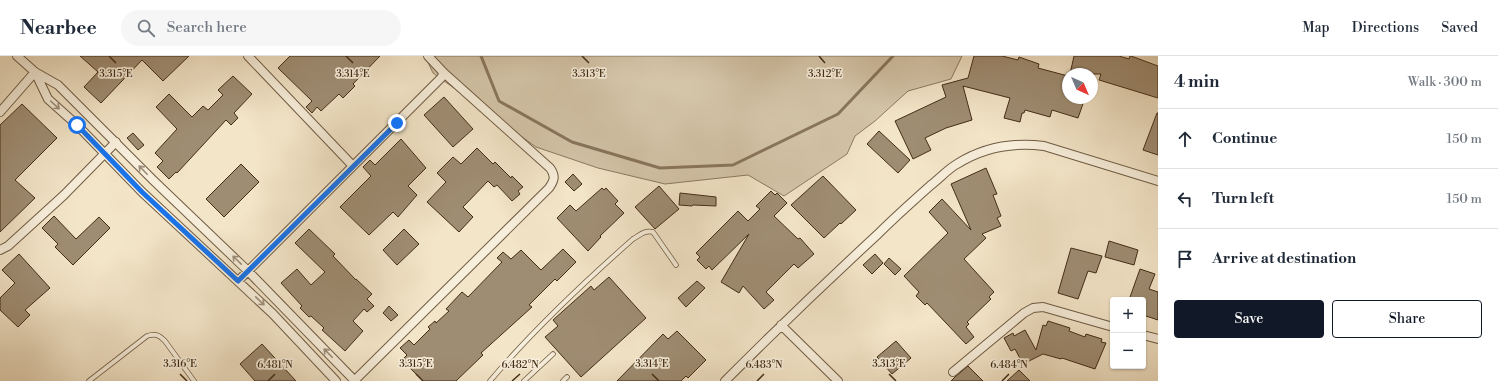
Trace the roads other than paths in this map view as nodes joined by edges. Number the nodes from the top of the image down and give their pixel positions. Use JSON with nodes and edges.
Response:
{"nodes":[{"id":1,"x":17,"y":56,"type":"edge"},
{"id":2,"x":248,"y":56,"type":"edge"},
{"id":3,"x":428,"y":56,"type":"edge"},
{"id":4,"x":34,"y":72,"type":"junction"},
{"id":5,"x":444,"y":73,"type":"junction"},
{"id":6,"x":0,"y":112,"type":"edge"},
{"id":7,"x":116,"y":142,"type":"junction"},
{"id":8,"x":105,"y":153,"type":"junction"},
{"id":9,"x":353,"y":166,"type":"junction"},
{"id":10,"x":1158,"y":181,"type":"edge"},
{"id":11,"x":0,"y":250,"type":"edge"},
{"id":12,"x":676,"y":266,"type":"dead end"},
{"id":13,"x":248,"y":271,"type":"junction"},
{"id":14,"x":238,"y":281,"type":"junction"},
{"id":15,"x":781,"y":325,"type":"junction"},
{"id":16,"x":1110,"y":326,"type":"edge"},
{"id":17,"x":1146,"y":336,"type":"edge"},
{"id":18,"x":1158,"y":339,"type":"edge"},
{"id":19,"x":553,"y":354,"type":"dead end"},
{"id":20,"x":953,"y":372,"type":"dead end"},
{"id":21,"x":567,"y":377,"type":"dead end"},
{"id":22,"x":89,"y":381,"type":"edge"},
{"id":23,"x":194,"y":381,"type":"edge"},
{"id":24,"x":336,"y":381,"type":"edge"},
{"id":25,"x":354,"y":381,"type":"edge"},
{"id":26,"x":490,"y":381,"type":"edge"},
{"id":27,"x":524,"y":381,"type":"edge"},
{"id":28,"x":563,"y":381,"type":"edge"},
{"id":29,"x":725,"y":381,"type":"edge"},
{"id":30,"x":838,"y":381,"type":"edge"}],
"edges":[{"from":1,"to":4,"type":"street"},
{"from":2,"to":9,"type":"street"},
{"from":3,"to":5,"type":"street"},
{"from":4,"to":6,"type":"street"},
{"from":4,"to":7,"type":"street"},
{"from":4,"to":8,"type":"street","one_way":true},
{"from":5,"to":9,"type":"street"},
{"from":5,"to":25,"type":"street"},
{"from":7,"to":8,"type":"street"},
{"from":13,"to":7,"type":"street","one_way":true},
{"from":8,"to":11,"type":"street"},
{"from":8,"to":14,"type":"street"},
{"from":9,"to":13,"type":"street"},
{"from":10,"to":15,"type":"street"},
{"from":12,"to":26,"type":"lane"},
{"from":13,"to":14,"type":"street"},
{"from":25,"to":13,"type":"street","one_way":true},
{"from":14,"to":24,"type":"street","one_way":true},
{"from":15,"to":29,"type":"street"},
{"from":15,"to":30,"type":"street"},
{"from":16,"to":20,"type":"street"},
{"from":17,"to":18,"type":"street"},
{"from":19,"to":27,"type":"lane"},
{"from":21,"to":28,"type":"lane"},
{"from":22,"to":23,"type":"lane"}]}
